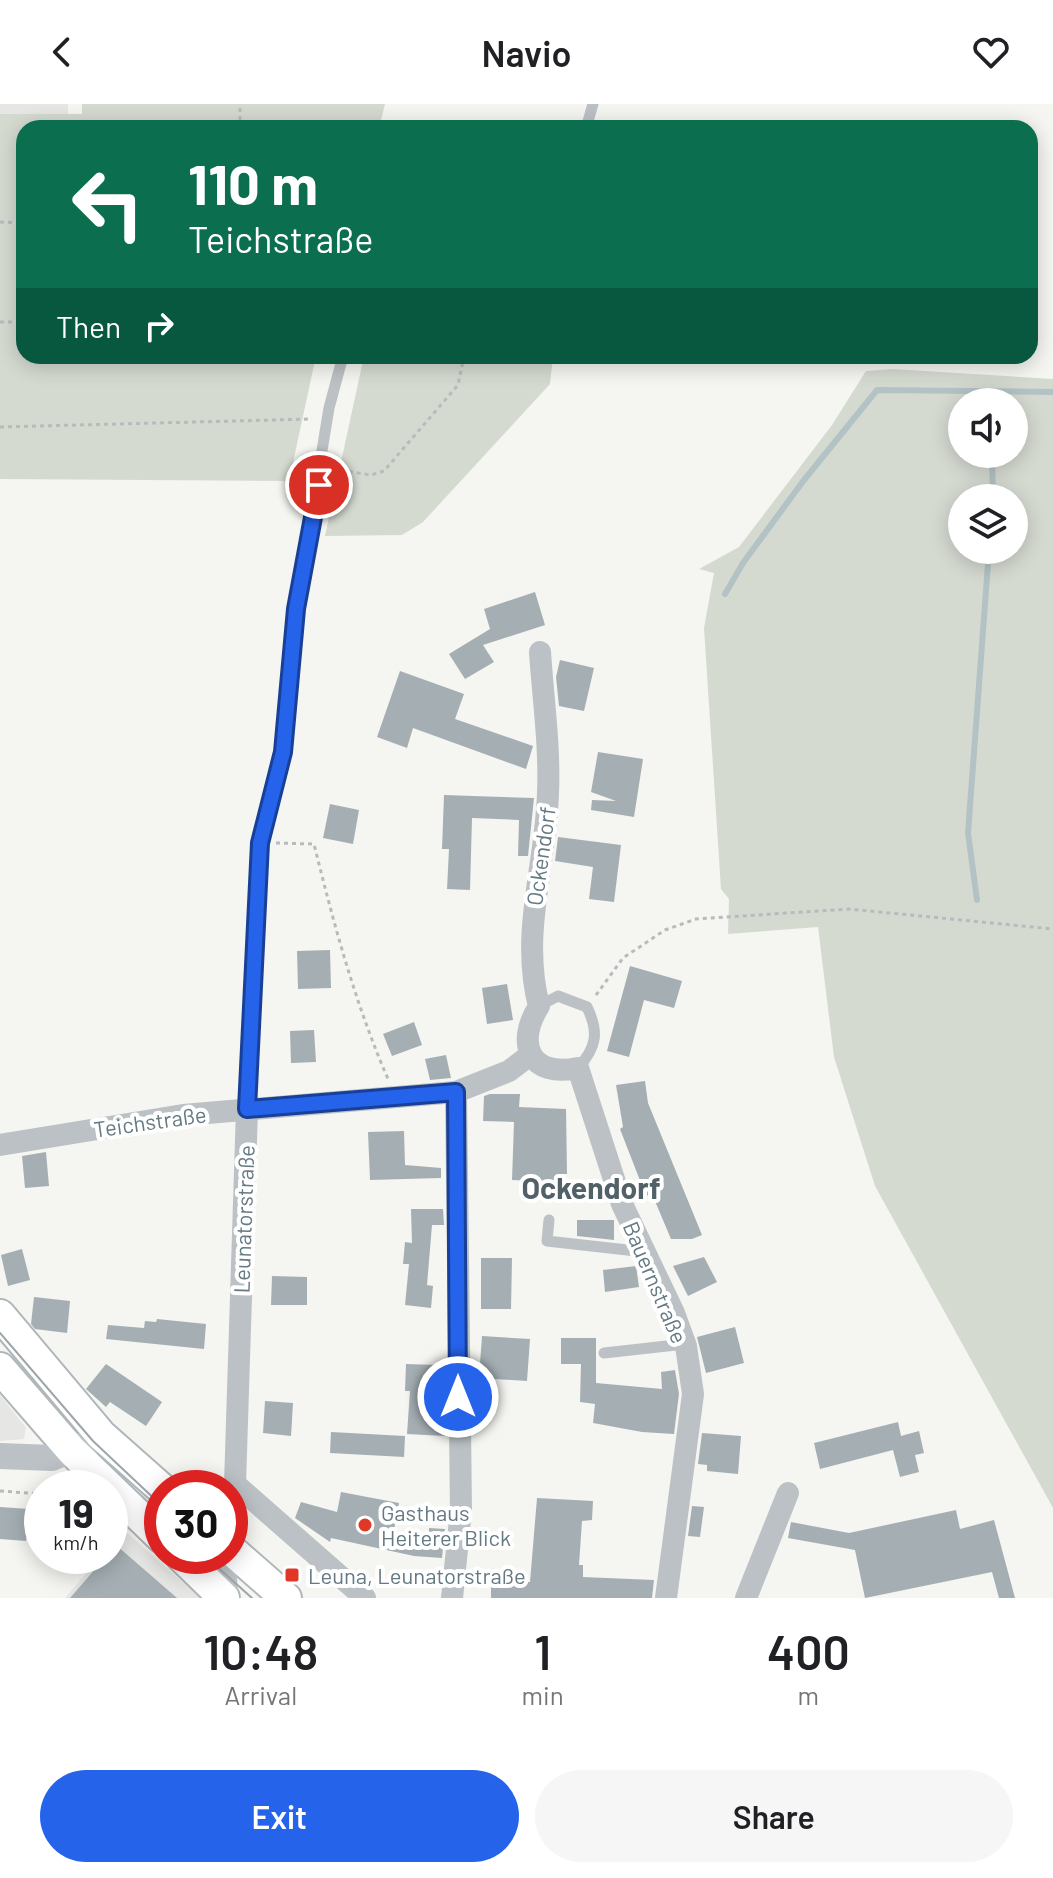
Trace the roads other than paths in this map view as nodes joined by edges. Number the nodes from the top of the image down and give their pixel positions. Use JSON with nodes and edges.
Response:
{"nodes":[{"id":1,"x":341,"y":364,"type":"edge"},
{"id":2,"x":540,"y":652,"type":"dead end"},
{"id":3,"x":539,"y":1006,"type":"junction"},
{"id":4,"x":530,"y":1055,"type":"junction"},
{"id":5,"x":578,"y":1068,"type":"junction"},
{"id":6,"x":456,"y":1092,"type":"junction"},
{"id":7,"x":247,"y":1109,"type":"junction"},
{"id":8,"x":0,"y":1145,"type":"edge"},
{"id":9,"x":549,"y":1220,"type":"dead end"},
{"id":10,"x":645,"y":1252,"type":"junction"},
{"id":11,"x":0,"y":1315,"type":"edge"},
{"id":12,"x":685,"y":1344,"type":"junction"},
{"id":13,"x":604,"y":1353,"type":"dead end"},
{"id":14,"x":0,"y":1368,"type":"edge"},
{"id":15,"x":101,"y":1435,"type":"junction"},
{"id":16,"x":72,"y":1451,"type":"junction"},
{"id":17,"x":0,"y":1456,"type":"edge"},
{"id":18,"x":235,"y":1470,"type":"edge"},
{"id":19,"x":144,"y":1473,"type":"edge"},
{"id":20,"x":788,"y":1493,"type":"dead end"},
{"id":21,"x":248,"y":1495,"type":"edge"},
{"id":22,"x":144,"y":1521,"type":"edge"},
{"id":23,"x":248,"y":1565,"type":"edge"},
{"id":24,"x":200,"y":1574,"type":"edge"},
{"id":25,"x":225,"y":1574,"type":"edge"},
{"id":26,"x":226,"y":1598,"type":"edge"},
{"id":27,"x":286,"y":1598,"type":"edge"},
{"id":28,"x":365,"y":1598,"type":"edge"},
{"id":29,"x":452,"y":1598,"type":"edge"},
{"id":30,"x":666,"y":1598,"type":"edge"},
{"id":31,"x":746,"y":1598,"type":"edge"}],
"edges":[{"from":1,"to":7,"type":"lane","name":"Leunatorstraße"},
{"from":2,"to":3,"type":"street","name":"Ockendorf"},
{"from":3,"to":4,"type":"street"},
{"from":3,"to":5,"type":"lane"},
{"from":4,"to":5,"type":"street"},
{"from":4,"to":6,"type":"street","name":"Teichstraße"},
{"from":5,"to":10,"type":"street","name":"Bauernstraße"},
{"from":6,"to":7,"type":"street","name":"Teichstraße"},
{"from":6,"to":29,"type":"street"},
{"from":7,"to":8,"type":"street","name":"Teichstraße"},
{"from":7,"to":18,"type":"street","name":"Leunatorstraße"},
{"from":9,"to":10,"type":"lane"},
{"from":10,"to":12,"type":"street","name":"Bauernstraße"},
{"from":11,"to":15,"type":"main road"},
{"from":12,"to":13,"type":"lane"},
{"from":12,"to":30,"type":"street","name":"Bauernstraße"},
{"from":14,"to":16,"type":"main road"},
{"from":15,"to":16,"type":"street"},
{"from":15,"to":19,"type":"main road"},
{"from":16,"to":17,"type":"street"},
{"from":16,"to":22,"type":"main road"},
{"from":20,"to":31,"type":"street"},
{"from":21,"to":28,"type":"street"},
{"from":23,"to":27,"type":"main road"},
{"from":24,"to":26,"type":"main road"},
{"from":25,"to":26,"type":"street"}]}
